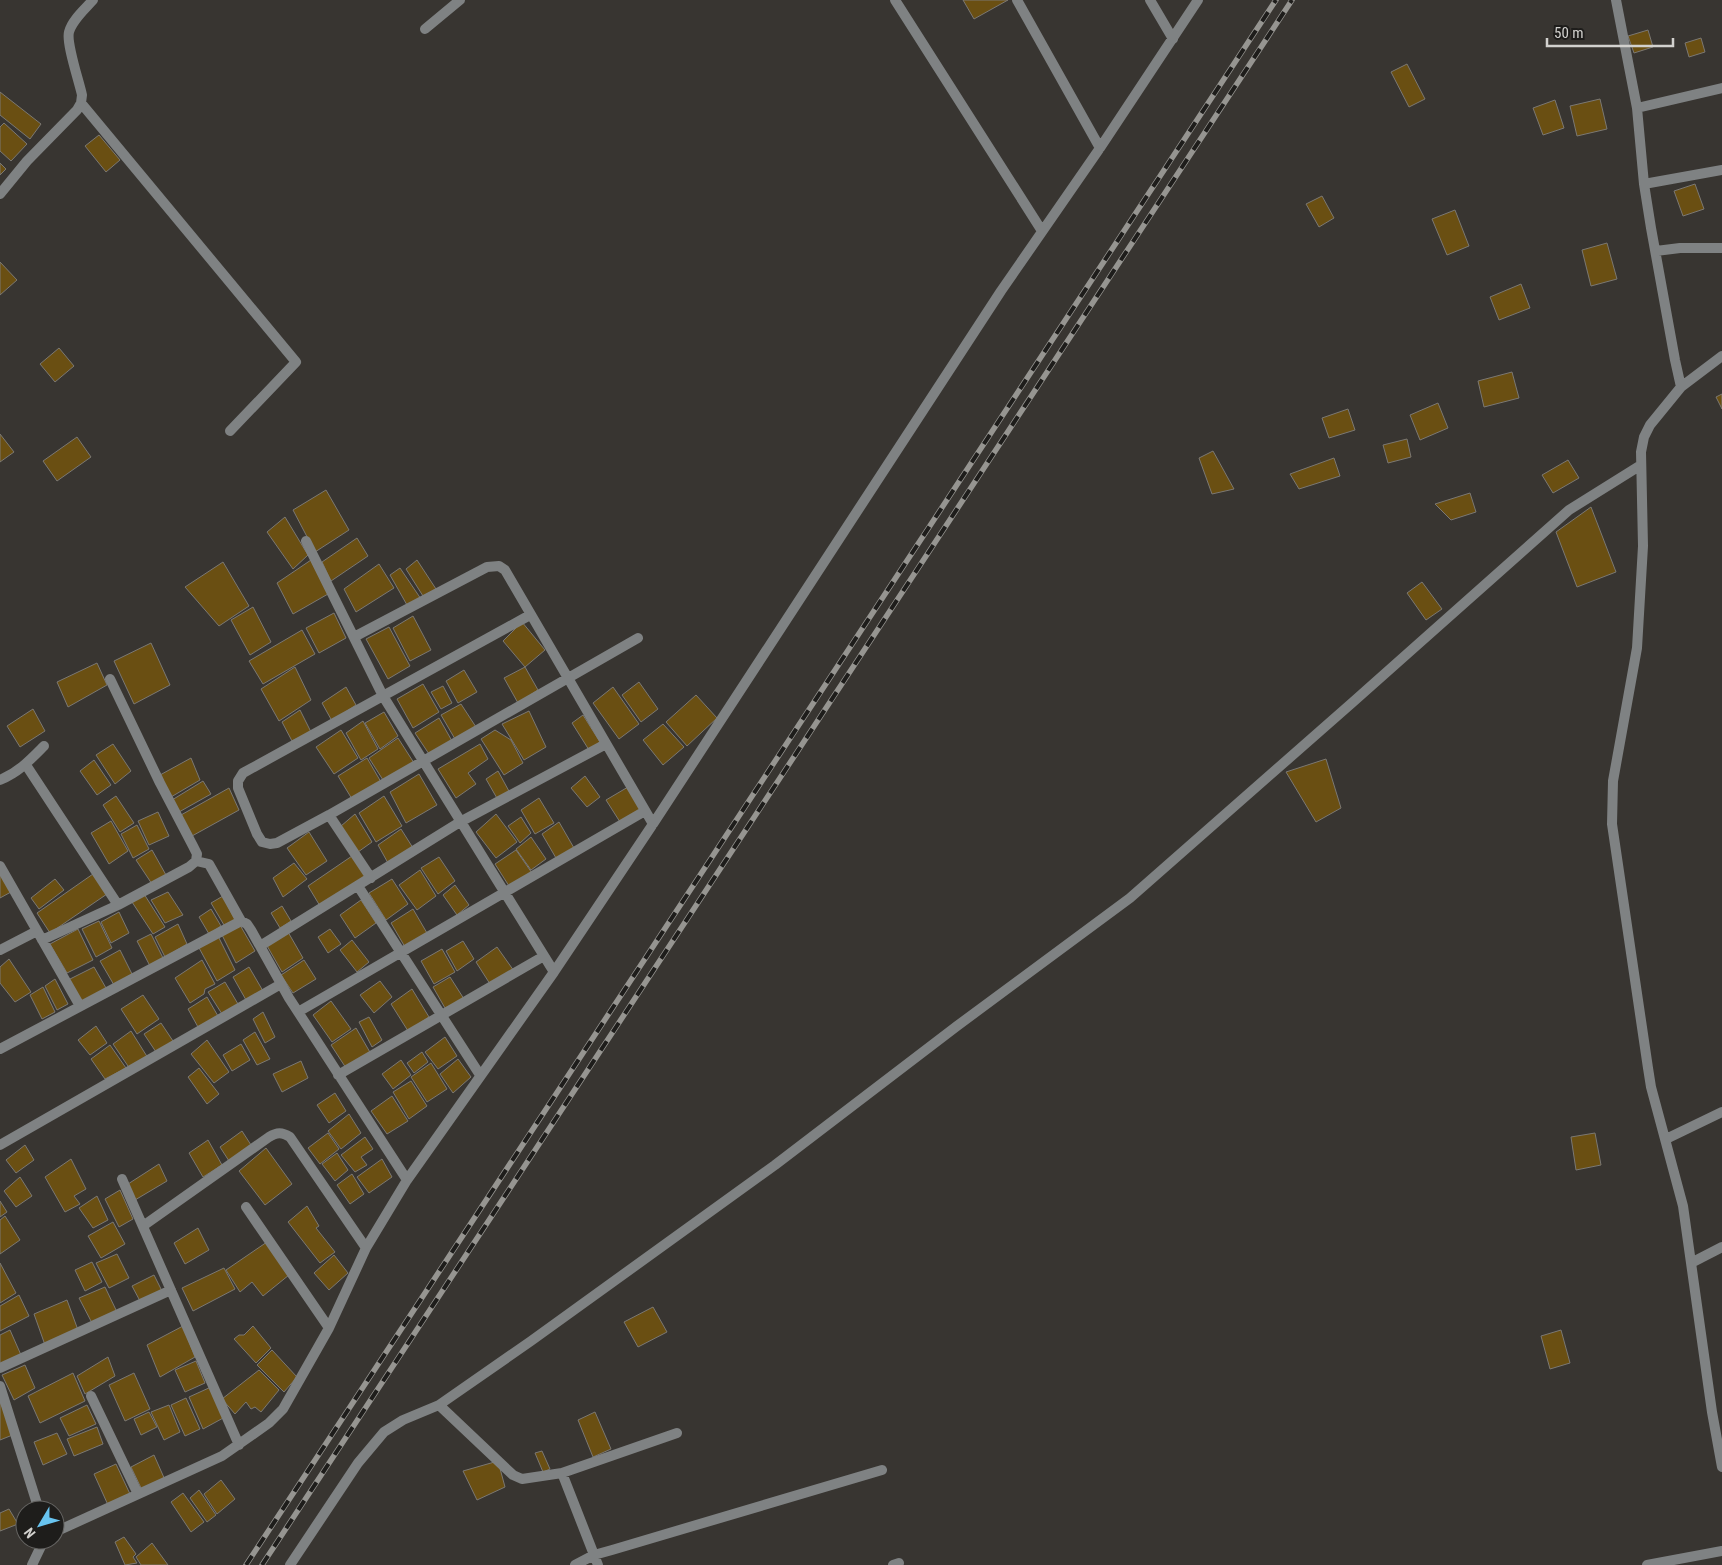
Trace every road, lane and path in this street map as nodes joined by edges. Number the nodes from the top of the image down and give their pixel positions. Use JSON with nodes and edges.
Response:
{"nodes":[{"id":1,"x":93,"y":0,"type":"edge"},
{"id":2,"x":460,"y":0,"type":"edge"},
{"id":3,"x":895,"y":0,"type":"edge"},
{"id":4,"x":1018,"y":0,"type":"edge"},
{"id":5,"x":1150,"y":0,"type":"edge"},
{"id":6,"x":1198,"y":0,"type":"edge"},
{"id":7,"x":1616,"y":0,"type":"edge"},
{"id":8,"x":425,"y":29,"type":"dead end"},
{"id":9,"x":1172,"y":39,"type":"junction"},
{"id":10,"x":1722,"y":88,"type":"edge"},
{"id":11,"x":81,"y":103,"type":"junction"},
{"id":12,"x":1636,"y":108,"type":"junction"},
{"id":13,"x":1100,"y":148,"type":"junction"},
{"id":14,"x":1722,"y":170,"type":"edge"},
{"id":15,"x":1644,"y":184,"type":"junction"},
{"id":16,"x":0,"y":194,"type":"edge"},
{"id":17,"x":1042,"y":232,"type":"junction"},
{"id":18,"x":1722,"y":248,"type":"edge"},
{"id":19,"x":1656,"y":251,"type":"junction"},
{"id":20,"x":1722,"y":356,"type":"edge"},
{"id":21,"x":1681,"y":387,"type":"junction"},
{"id":22,"x":230,"y":431,"type":"dead end"},
{"id":23,"x":1640,"y":464,"type":"junction"},
{"id":24,"x":306,"y":541,"type":"dead end"},
{"id":25,"x":530,"y":615,"type":"junction"},
{"id":26,"x":354,"y":636,"type":"junction"},
{"id":27,"x":638,"y":638,"type":"dead end"},
{"id":28,"x":567,"y":678,"type":"junction"},
{"id":29,"x":110,"y":679,"type":"dead end"},
{"id":30,"x":383,"y":696,"type":"junction"},
{"id":31,"x":606,"y":744,"type":"junction"},
{"id":32,"x":44,"y":746,"type":"dead end"},
{"id":33,"x":423,"y":761,"type":"junction"},
{"id":34,"x":26,"y":765,"type":"junction"},
{"id":35,"x":0,"y":780,"type":"edge"},
{"id":36,"x":645,"y":811,"type":"junction"},
{"id":37,"x":329,"y":815,"type":"junction"},
{"id":38,"x":460,"y":822,"type":"junction"},
{"id":39,"x":653,"y":824,"type":"junction"},
{"id":40,"x":196,"y":861,"type":"junction"},
{"id":41,"x":0,"y":866,"type":"edge"},
{"id":42,"x":371,"y":878,"type":"junction"},
{"id":43,"x":358,"y":886,"type":"junction"},
{"id":44,"x":504,"y":893,"type":"junction"},
{"id":45,"x":118,"y":904,"type":"junction"},
{"id":46,"x":240,"y":921,"type":"junction"},
{"id":47,"x":40,"y":935,"type":"junction"},
{"id":48,"x":260,"y":946,"type":"junction"},
{"id":49,"x":0,"y":950,"type":"edge"},
{"id":50,"x":401,"y":953,"type":"junction"},
{"id":51,"x":544,"y":956,"type":"junction"},
{"id":52,"x":554,"y":972,"type":"junction"},
{"id":53,"x":281,"y":984,"type":"junction"},
{"id":54,"x":80,"y":1006,"type":"junction"},
{"id":55,"x":298,"y":1012,"type":"junction"},
{"id":56,"x":441,"y":1015,"type":"junction"},
{"id":57,"x":0,"y":1049,"type":"edge"},
{"id":58,"x":338,"y":1075,"type":"junction"},
{"id":59,"x":480,"y":1075,"type":"junction"},
{"id":60,"x":1722,"y":1112,"type":"edge"},
{"id":61,"x":1666,"y":1139,"type":"junction"},
{"id":62,"x":0,"y":1145,"type":"edge"},
{"id":63,"x":122,"y":1178,"type":"dead end"},
{"id":64,"x":406,"y":1180,"type":"junction"},
{"id":65,"x":246,"y":1207,"type":"dead end"},
{"id":66,"x":143,"y":1226,"type":"junction"},
{"id":67,"x":1722,"y":1247,"type":"edge"},
{"id":68,"x":366,"y":1248,"type":"junction"},
{"id":69,"x":1691,"y":1263,"type":"junction"},
{"id":70,"x":171,"y":1290,"type":"junction"},
{"id":71,"x":329,"y":1328,"type":"junction"},
{"id":72,"x":0,"y":1368,"type":"edge"},
{"id":73,"x":0,"y":1386,"type":"edge"},
{"id":74,"x":91,"y":1396,"type":"dead end"},
{"id":75,"x":439,"y":1405,"type":"junction"},
{"id":76,"x":677,"y":1433,"type":"dead end"},
{"id":77,"x":239,"y":1445,"type":"junction"},
{"id":78,"x":1722,"y":1467,"type":"edge"},
{"id":79,"x":882,"y":1470,"type":"dead end"},
{"id":80,"x":562,"y":1473,"type":"junction"},
{"id":81,"x":138,"y":1494,"type":"junction"},
{"id":82,"x":37,"y":1500,"type":"edge"},
{"id":83,"x":65,"y":1527,"type":"edge"},
{"id":84,"x":39,"y":1550,"type":"edge"},
{"id":85,"x":1722,"y":1551,"type":"edge"},
{"id":86,"x":596,"y":1560,"type":"edge"},
{"id":87,"x":32,"y":1565,"type":"edge"},
{"id":88,"x":290,"y":1565,"type":"edge"},
{"id":89,"x":575,"y":1565,"type":"edge"},
{"id":90,"x":1647,"y":1565,"type":"edge"}],
"edges":[{"from":1,"to":11,"type":"street"},
{"from":2,"to":8,"type":"street"},
{"from":3,"to":17,"type":"street"},
{"from":4,"to":13,"type":"street"},
{"from":5,"to":9,"type":"street"},
{"from":6,"to":9,"type":"street"},
{"from":7,"to":12,"type":"street"},
{"from":9,"to":13,"type":"street"},
{"from":10,"to":12,"type":"street"},
{"from":11,"to":16,"type":"street"},
{"from":11,"to":22,"type":"street"},
{"from":12,"to":15,"type":"street"},
{"from":13,"to":17,"type":"street"},
{"from":14,"to":15,"type":"street"},
{"from":15,"to":19,"type":"street"},
{"from":17,"to":39,"type":"street"},
{"from":18,"to":19,"type":"street"},
{"from":19,"to":21,"type":"street"},
{"from":20,"to":21,"type":"street"},
{"from":21,"to":23,"type":"street"},
{"from":23,"to":61,"type":"street"},
{"from":23,"to":75,"type":"street"},
{"from":24,"to":26,"type":"street"},
{"from":25,"to":26,"type":"street"},
{"from":25,"to":28,"type":"street"},
{"from":25,"to":30,"type":"street"},
{"from":26,"to":30,"type":"street"},
{"from":27,"to":28,"type":"street"},
{"from":28,"to":31,"type":"street"},
{"from":28,"to":33,"type":"street"},
{"from":29,"to":40,"type":"street"},
{"from":30,"to":33,"type":"street"},
{"from":30,"to":37,"type":"street"},
{"from":31,"to":36,"type":"street"},
{"from":31,"to":38,"type":"street"},
{"from":32,"to":34,"type":"street"},
{"from":33,"to":37,"type":"street"},
{"from":33,"to":38,"type":"street"},
{"from":34,"to":35,"type":"street"},
{"from":34,"to":45,"type":"street"},
{"from":36,"to":39,"type":"street"},
{"from":36,"to":44,"type":"street"},
{"from":37,"to":42,"type":"street"},
{"from":38,"to":42,"type":"street"},
{"from":38,"to":44,"type":"street"},
{"from":39,"to":52,"type":"street"},
{"from":40,"to":45,"type":"street"},
{"from":40,"to":46,"type":"street"},
{"from":41,"to":47,"type":"street"},
{"from":42,"to":43,"type":"street"},
{"from":43,"to":48,"type":"street"},
{"from":43,"to":50,"type":"street"},
{"from":44,"to":50,"type":"street"},
{"from":44,"to":51,"type":"street"},
{"from":45,"to":47,"type":"street"},
{"from":46,"to":48,"type":"street"},
{"from":46,"to":54,"type":"street"},
{"from":47,"to":49,"type":"street"},
{"from":47,"to":54,"type":"street"},
{"from":48,"to":53,"type":"street"},
{"from":50,"to":55,"type":"street"},
{"from":50,"to":56,"type":"street"},
{"from":51,"to":52,"type":"street"},
{"from":51,"to":56,"type":"street"},
{"from":52,"to":59,"type":"street"},
{"from":53,"to":55,"type":"street"},
{"from":53,"to":62,"type":"street"},
{"from":54,"to":57,"type":"street"},
{"from":55,"to":58,"type":"street"},
{"from":56,"to":58,"type":"street"},
{"from":56,"to":59,"type":"street"},
{"from":58,"to":64,"type":"street"},
{"from":59,"to":64,"type":"street"},
{"from":60,"to":61,"type":"street"},
{"from":61,"to":69,"type":"street"},
{"from":63,"to":66,"type":"street"},
{"from":64,"to":68,"type":"street"},
{"from":65,"to":71,"type":"street"},
{"from":66,"to":68,"type":"street"},
{"from":66,"to":70,"type":"street"},
{"from":67,"to":69,"type":"street"},
{"from":68,"to":71,"type":"street"},
{"from":69,"to":78,"type":"street"},
{"from":70,"to":72,"type":"street"},
{"from":70,"to":77,"type":"street"},
{"from":71,"to":77,"type":"street"},
{"from":73,"to":82,"type":"street"},
{"from":74,"to":81,"type":"street"},
{"from":75,"to":80,"type":"street"},
{"from":75,"to":88,"type":"street"},
{"from":76,"to":80,"type":"street"},
{"from":77,"to":81,"type":"street"},
{"from":79,"to":86,"type":"street"},
{"from":80,"to":86,"type":"street"},
{"from":81,"to":83,"type":"street"},
{"from":84,"to":87,"type":"street"},
{"from":85,"to":90,"type":"street"},
{"from":86,"to":89,"type":"street"}]}
